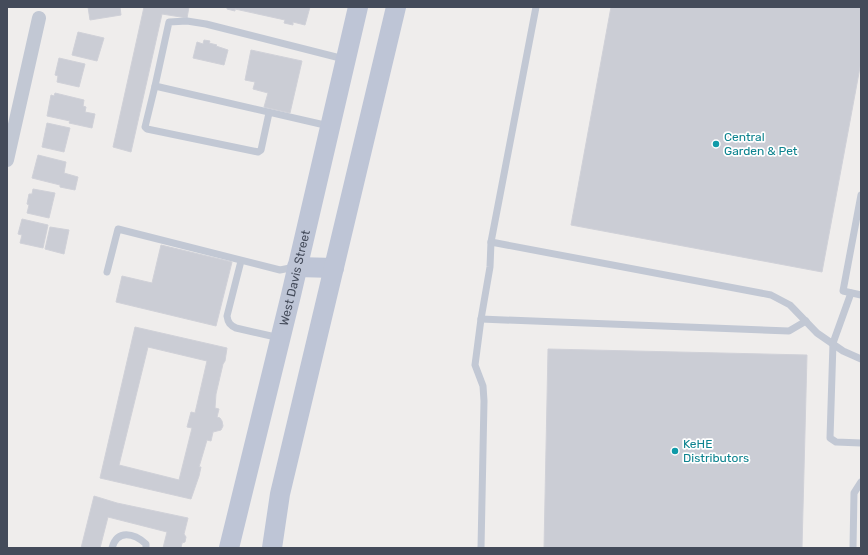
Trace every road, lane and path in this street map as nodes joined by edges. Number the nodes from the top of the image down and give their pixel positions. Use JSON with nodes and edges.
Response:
{"nodes":[{"id":1,"x":358,"y":7,"type":"edge"},
{"id":2,"x":396,"y":7,"type":"edge"},
{"id":3,"x":536,"y":7,"type":"edge"},
{"id":4,"x":39,"y":18,"type":"dead end"},
{"id":5,"x":346,"y":59,"type":"junction"},
{"id":6,"x":155,"y":86,"type":"junction"},
{"id":7,"x":269,"y":113,"type":"junction"},
{"id":8,"x":330,"y":127,"type":"junction"},
{"id":9,"x":7,"y":160,"type":"edge"},
{"id":10,"x":861,"y":195,"type":"edge"},
{"id":11,"x":491,"y":242,"type":"junction"},
{"id":12,"x":241,"y":261,"type":"junction"},
{"id":13,"x":297,"y":267,"type":"junction"},
{"id":14,"x":334,"y":268,"type":"junction"},
{"id":15,"x":108,"y":272,"type":"dead end"},
{"id":16,"x":851,"y":293,"type":"junction"},
{"id":17,"x":861,"y":295,"type":"edge"},
{"id":18,"x":480,"y":319,"type":"junction"},
{"id":19,"x":806,"y":321,"type":"junction"},
{"id":20,"x":280,"y":338,"type":"junction"},
{"id":21,"x":832,"y":343,"type":"junction"},
{"id":22,"x":861,"y":359,"type":"edge"},
{"id":23,"x":861,"y":443,"type":"edge"},
{"id":24,"x":861,"y":482,"type":"edge"},
{"id":25,"x":112,"y":548,"type":"edge"},
{"id":26,"x":146,"y":548,"type":"edge"},
{"id":27,"x":229,"y":548,"type":"edge"},
{"id":28,"x":272,"y":548,"type":"edge"},
{"id":29,"x":481,"y":548,"type":"edge"},
{"id":30,"x":853,"y":548,"type":"edge"}],
"edges":[{"from":1,"to":5,"type":"main road","name":"West Davis Street"},
{"from":2,"to":14,"type":"main road"},
{"from":3,"to":11,"type":"lane"},
{"from":4,"to":9,"type":"street"},
{"from":5,"to":6,"type":"lane"},
{"from":5,"to":8,"type":"main road","name":"West Davis Street"},
{"from":6,"to":7,"type":"lane"},
{"from":6,"to":7,"type":"lane"},
{"from":7,"to":8,"type":"lane"},
{"from":8,"to":13,"type":"main road","name":"West Davis Street"},
{"from":10,"to":16,"type":"lane"},
{"from":11,"to":18,"type":"lane"},
{"from":11,"to":19,"type":"lane"},
{"from":12,"to":13,"type":"lane"},
{"from":12,"to":15,"type":"lane"},
{"from":12,"to":20,"type":"lane"},
{"from":13,"to":14,"type":"main road"},
{"from":13,"to":20,"type":"main road","name":"West Davis Street"},
{"from":14,"to":28,"type":"main road"},
{"from":16,"to":17,"type":"lane"},
{"from":16,"to":21,"type":"lane"},
{"from":18,"to":19,"type":"lane"},
{"from":18,"to":29,"type":"lane"},
{"from":19,"to":21,"type":"lane"},
{"from":20,"to":27,"type":"main road","name":"West Davis Street"},
{"from":21,"to":22,"type":"lane"},
{"from":21,"to":23,"type":"lane"},
{"from":24,"to":30,"type":"lane"},
{"from":25,"to":26,"type":"lane"}]}
